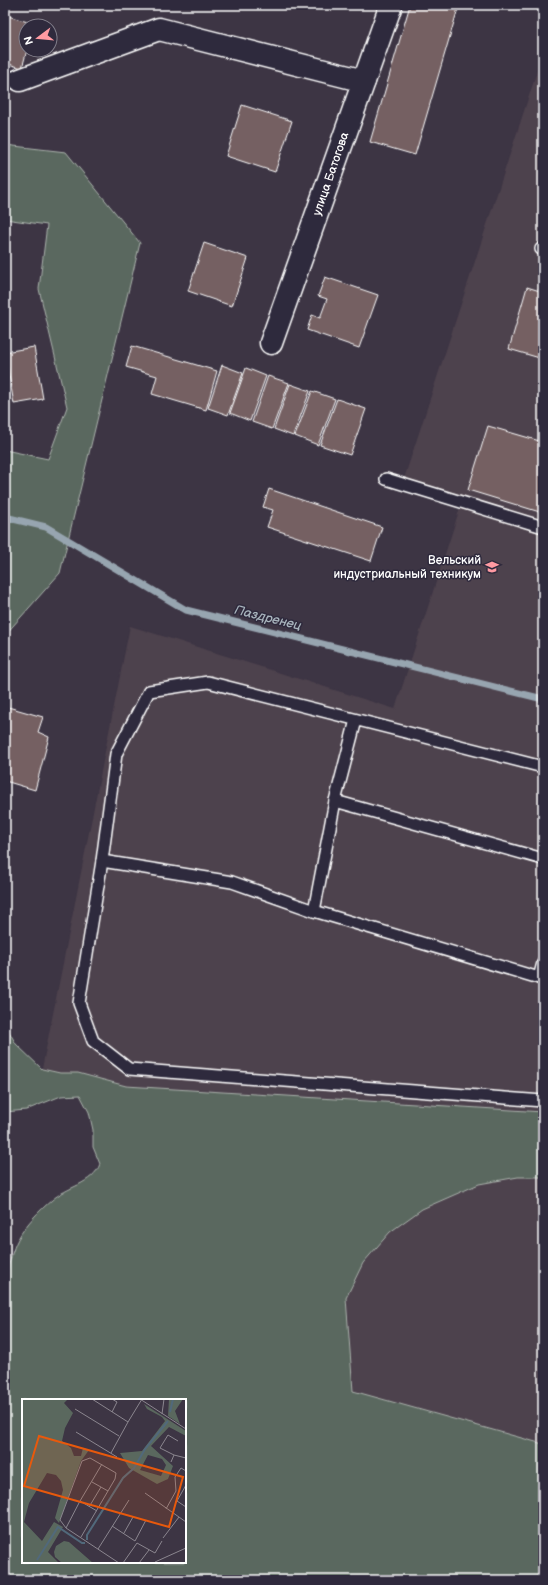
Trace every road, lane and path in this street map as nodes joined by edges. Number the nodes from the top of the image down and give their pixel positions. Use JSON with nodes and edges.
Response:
{"nodes":[{"id":1,"x":391,"y":5,"type":"edge"},
{"id":2,"x":13,"y":77,"type":"edge"},
{"id":3,"x":364,"y":81,"type":"junction"},
{"id":4,"x":271,"y":343,"type":"dead end"},
{"id":5,"x":386,"y":479,"type":"dead end"},
{"id":6,"x":543,"y":527,"type":"edge"},
{"id":7,"x":356,"y":720,"type":"junction"},
{"id":8,"x":543,"y":767,"type":"edge"},
{"id":9,"x":335,"y":800,"type":"junction"},
{"id":10,"x":543,"y":859,"type":"edge"},
{"id":11,"x":102,"y":861,"type":"junction"},
{"id":12,"x":314,"y":911,"type":"junction"},
{"id":13,"x":543,"y":964,"type":"edge"},
{"id":14,"x":541,"y":979,"type":"edge"},
{"id":15,"x":543,"y":1101,"type":"edge"}],
"edges":[{"from":1,"to":3,"type":"street","name":"улица Батогова"},
{"from":2,"to":3,"type":"street"},
{"from":3,"to":4,"type":"street","name":"улица Батогова"},
{"from":5,"to":6,"type":"lane"},
{"from":7,"to":8,"type":"lane"},
{"from":7,"to":9,"type":"lane"},
{"from":7,"to":11,"type":"lane"},
{"from":9,"to":10,"type":"lane"},
{"from":9,"to":12,"type":"lane"},
{"from":11,"to":12,"type":"lane"},
{"from":11,"to":15,"type":"lane"},
{"from":12,"to":14,"type":"lane"},
{"from":13,"to":14,"type":"lane"}]}
